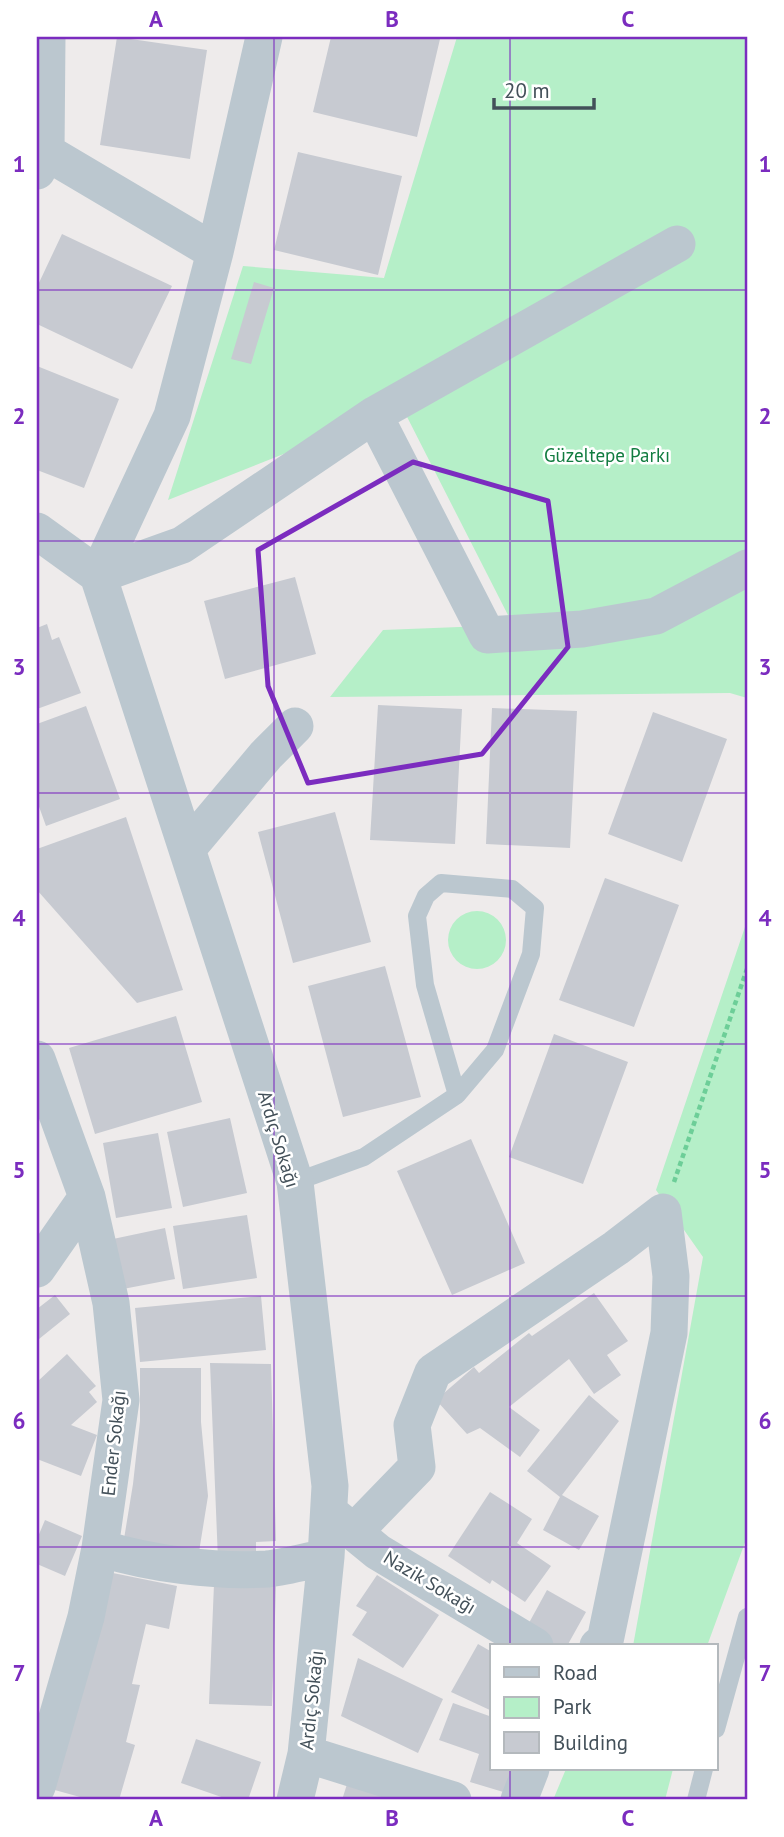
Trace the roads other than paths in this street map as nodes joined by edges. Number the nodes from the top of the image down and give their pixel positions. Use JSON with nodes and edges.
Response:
{"nodes":[{"id":1,"x":47,"y":37,"type":"edge"},
{"id":2,"x":264,"y":37,"type":"edge"},
{"id":3,"x":41,"y":162,"type":"edge"},
{"id":4,"x":677,"y":244,"type":"dead end"},
{"id":5,"x":215,"y":252,"type":"junction"},
{"id":6,"x":374,"y":415,"type":"junction"},
{"id":7,"x":37,"y":531,"type":"edge"},
{"id":8,"x":747,"y":568,"type":"edge"},
{"id":9,"x":98,"y":575,"type":"junction"},
{"id":10,"x":295,"y":726,"type":"dead end"},
{"id":11,"x":187,"y":849,"type":"junction"},
{"id":12,"x":37,"y":1059,"type":"edge"},
{"id":13,"x":457,"y":1096,"type":"junction"},
{"id":14,"x":295,"y":1182,"type":"junction"},
{"id":15,"x":87,"y":1197,"type":"junction"},
{"id":16,"x":37,"y":1269,"type":"edge"},
{"id":17,"x":341,"y":1522,"type":"junction"},
{"id":18,"x":100,"y":1548,"type":"junction"},
{"id":19,"x":326,"y":1557,"type":"junction"},
{"id":20,"x":747,"y":1617,"type":"edge"},
{"id":21,"x":533,"y":1644,"type":"edge"},
{"id":22,"x":601,"y":1644,"type":"edge"},
{"id":23,"x":718,"y":1722,"type":"edge"},
{"id":24,"x":306,"y":1754,"type":"junction"},
{"id":25,"x":531,"y":1770,"type":"edge"},
{"id":26,"x":704,"y":1770,"type":"edge"},
{"id":27,"x":37,"y":1787,"type":"edge"},
{"id":28,"x":295,"y":1800,"type":"edge"},
{"id":29,"x":453,"y":1800,"type":"edge"},
{"id":30,"x":519,"y":1800,"type":"edge"},
{"id":31,"x":696,"y":1800,"type":"edge"}],
"edges":[{"from":1,"to":3,"type":"street"},
{"from":2,"to":5,"type":"street"},
{"from":3,"to":5,"type":"street"},
{"from":4,"to":6,"type":"street"},
{"from":5,"to":9,"type":"street"},
{"from":6,"to":8,"type":"street"},
{"from":6,"to":9,"type":"street"},
{"from":7,"to":9,"type":"street"},
{"from":9,"to":11,"type":"street","name":"Ardıç Sokağı"},
{"from":10,"to":11,"type":"street"},
{"from":11,"to":14,"type":"street","name":"Ardıç Sokağı"},
{"from":12,"to":15,"type":"street","name":"Ender Sokağı"},
{"from":13,"to":13,"type":"lane"},
{"from":13,"to":14,"type":"lane"},
{"from":14,"to":17,"type":"street","name":"Ardıç Sokağı"},
{"from":15,"to":16,"type":"street"},
{"from":15,"to":18,"type":"street","name":"Ender Sokağı"},
{"from":17,"to":19,"type":"street","name":"Ardıç Sokağı"},
{"from":17,"to":21,"type":"street","name":"Nazik Sokağı"},
{"from":17,"to":22,"type":"street"},
{"from":18,"to":19,"type":"street"},
{"from":18,"to":27,"type":"street","name":"Ender Sokağı"},
{"from":19,"to":24,"type":"street","name":"Ardıç Sokağı"},
{"from":20,"to":23,"type":"lane"},
{"from":24,"to":28,"type":"street","name":"Ardıç Sokağı"},
{"from":24,"to":29,"type":"street"},
{"from":25,"to":30,"type":"street"},
{"from":26,"to":31,"type":"lane"}]}
